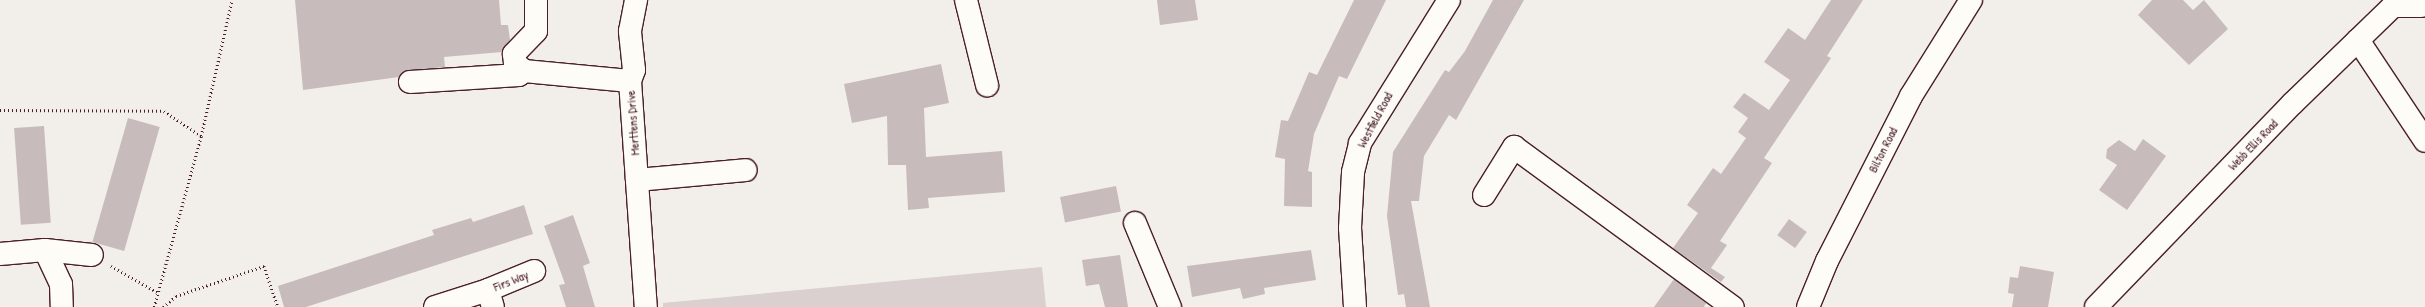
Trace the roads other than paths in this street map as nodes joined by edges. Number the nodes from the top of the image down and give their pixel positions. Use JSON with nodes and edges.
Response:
{"nodes":[{"id":1,"x":536,"y":0,"type":"edge"},
{"id":2,"x":636,"y":0,"type":"edge"},
{"id":3,"x":966,"y":0,"type":"edge"},
{"id":4,"x":1449,"y":0,"type":"edge"},
{"id":5,"x":1971,"y":0,"type":"edge"},
{"id":6,"x":2420,"y":6,"type":"dead end"},
{"id":7,"x":2358,"y":40,"type":"junction"},
{"id":8,"x":524,"y":71,"type":"junction"},
{"id":9,"x":630,"y":81,"type":"junction"},
{"id":10,"x":410,"y":82,"type":"dead end"},
{"id":11,"x":987,"y":85,"type":"dead end"},
{"id":12,"x":2425,"y":141,"type":"edge"},
{"id":13,"x":746,"y":170,"type":"dead end"},
{"id":14,"x":637,"y":180,"type":"junction"},
{"id":15,"x":1484,"y":195,"type":"dead end"},
{"id":16,"x":1135,"y":223,"type":"dead end"},
{"id":17,"x":46,"y":250,"type":"junction"},
{"id":18,"x":0,"y":254,"type":"edge"},
{"id":19,"x":92,"y":255,"type":"road end"},
{"id":20,"x":534,"y":271,"type":"dead end"},
{"id":21,"x":490,"y":298,"type":"edge"},
{"id":22,"x":1168,"y":304,"type":"edge"},
{"id":23,"x":1351,"y":306,"type":"edge"},
{"id":24,"x":62,"y":307,"type":"edge"},
{"id":25,"x":435,"y":307,"type":"edge"},
{"id":26,"x":646,"y":307,"type":"edge"},
{"id":27,"x":1733,"y":307,"type":"edge"},
{"id":28,"x":1808,"y":307,"type":"edge"},
{"id":29,"x":2096,"y":307,"type":"edge"}],
"edges":[{"from":1,"to":8,"type":"street"},
{"from":2,"to":9,"type":"street"},
{"from":3,"to":11,"type":"street"},
{"from":4,"to":23,"type":"street","name":"Westfield Road"},
{"from":5,"to":28,"type":"street","name":"Bilton Road"},
{"from":6,"to":7,"type":"street","name":"Webb Ellis Road"},
{"from":7,"to":12,"type":"street"},
{"from":7,"to":29,"type":"street","name":"Webb Ellis Road"},
{"from":8,"to":9,"type":"street","name":"Merttens Drive"},
{"from":8,"to":10,"type":"street","name":"Merttens Drive"},
{"from":9,"to":14,"type":"street","name":"Merttens Drive"},
{"from":13,"to":14,"type":"street"},
{"from":14,"to":26,"type":"street","name":"Merttens Drive"},
{"from":15,"to":27,"type":"street"},
{"from":16,"to":22,"type":"street"},
{"from":17,"to":18,"type":"street"},
{"from":17,"to":19,"type":"street"},
{"from":17,"to":24,"type":"street"},
{"from":20,"to":21,"type":"street","name":"Firs Way"},
{"from":21,"to":25,"type":"street","name":"Firs Way"}]}
